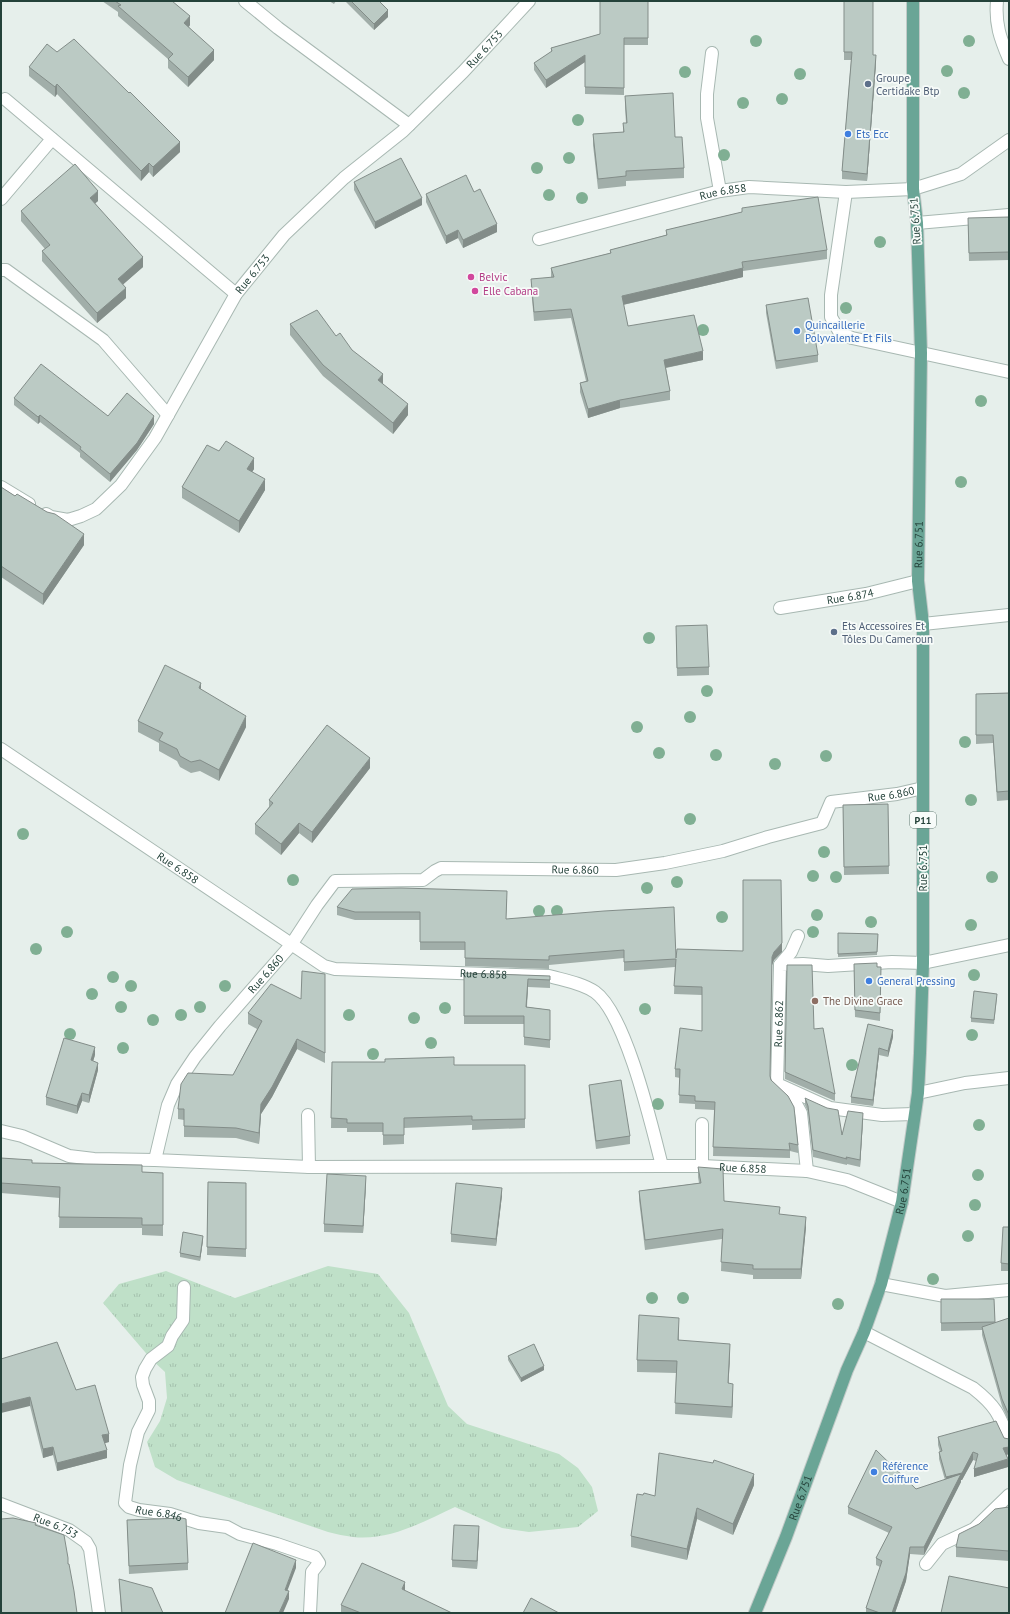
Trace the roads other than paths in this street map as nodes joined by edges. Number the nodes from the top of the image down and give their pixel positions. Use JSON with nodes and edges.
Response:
{"nodes":[{"id":1,"x":246,"y":1,"type":"edge"},
{"id":2,"x":529,"y":1,"type":"edge"},
{"id":3,"x":913,"y":1,"type":"edge"},
{"id":4,"x":997,"y":1,"type":"edge"},
{"id":5,"x":712,"y":53,"type":"dead end"},
{"id":6,"x":1009,"y":59,"type":"edge"},
{"id":7,"x":5,"y":99,"type":"dead end"},
{"id":8,"x":409,"y":125,"type":"junction"},
{"id":9,"x":52,"y":139,"type":"junction"},
{"id":10,"x":1009,"y":140,"type":"edge"},
{"id":11,"x":913,"y":189,"type":"junction"},
{"id":12,"x":720,"y":191,"type":"junction"},
{"id":13,"x":846,"y":192,"type":"junction"},
{"id":14,"x":1,"y":199,"type":"edge"},
{"id":15,"x":1009,"y":215,"type":"edge"},
{"id":16,"x":917,"y":222,"type":"junction"},
{"id":17,"x":539,"y":239,"type":"dead end"},
{"id":18,"x":3,"y":272,"type":"edge"},
{"id":19,"x":236,"y":294,"type":"junction"},
{"id":20,"x":921,"y":353,"type":"junction"},
{"id":21,"x":1009,"y":372,"type":"edge"},
{"id":22,"x":168,"y":415,"type":"junction"},
{"id":23,"x":1,"y":487,"type":"edge"},
{"id":24,"x":918,"y":581,"type":"junction"},
{"id":25,"x":780,"y":608,"type":"dead end"},
{"id":26,"x":1009,"y":615,"type":"edge"},
{"id":27,"x":923,"y":624,"type":"junction"},
{"id":28,"x":1,"y":750,"type":"edge"},
{"id":29,"x":923,"y":788,"type":"junction"},
{"id":30,"x":798,"y":936,"type":"dead end"},
{"id":31,"x":292,"y":945,"type":"junction"},
{"id":32,"x":1009,"y":945,"type":"edge"},
{"id":33,"x":923,"y":963,"type":"junction"},
{"id":34,"x":780,"y":965,"type":"junction"},
{"id":35,"x":1009,"y":1078,"type":"edge"},
{"id":36,"x":777,"y":1084,"type":"junction"},
{"id":37,"x":918,"y":1093,"type":"junction"},
{"id":38,"x":914,"y":1114,"type":"junction"},
{"id":39,"x":308,"y":1115,"type":"dead end"},
{"id":40,"x":702,"y":1124,"type":"dead end"},
{"id":41,"x":1,"y":1130,"type":"edge"},
{"id":42,"x":155,"y":1160,"type":"junction"},
{"id":43,"x":662,"y":1166,"type":"junction"},
{"id":44,"x":702,"y":1166,"type":"junction"},
{"id":45,"x":309,"y":1167,"type":"junction"},
{"id":46,"x":807,"y":1171,"type":"junction"},
{"id":47,"x":902,"y":1202,"type":"junction"},
{"id":48,"x":881,"y":1284,"type":"junction"},
{"id":49,"x":184,"y":1287,"type":"dead end"},
{"id":50,"x":1009,"y":1290,"type":"edge"},
{"id":51,"x":864,"y":1332,"type":"junction"},
{"id":52,"x":1009,"y":1440,"type":"edge"},
{"id":53,"x":1009,"y":1495,"type":"edge"},
{"id":54,"x":1,"y":1504,"type":"edge"},
{"id":55,"x":926,"y":1564,"type":"dead end"},
{"id":56,"x":99,"y":1613,"type":"edge"},
{"id":57,"x":310,"y":1613,"type":"edge"},
{"id":58,"x":756,"y":1613,"type":"edge"}],
"edges":[{"from":1,"to":8,"type":"street"},
{"from":2,"to":8,"type":"street","name":"Rue 6.753"},
{"from":3,"to":11,"type":"main road","name":"Rue 6.751","number":"P11"},
{"from":4,"to":6,"type":"street"},
{"from":5,"to":12,"type":"street"},
{"from":7,"to":9,"type":"street"},
{"from":8,"to":19,"type":"street","name":"Rue 6.753"},
{"from":9,"to":14,"type":"street"},
{"from":9,"to":19,"type":"street"},
{"from":10,"to":11,"type":"street","name":"Rue 6.858"},
{"from":11,"to":13,"type":"street","name":"Rue 6.858"},
{"from":11,"to":16,"type":"main road","name":"Rue 6.751","number":"P11"},
{"from":12,"to":13,"type":"street","name":"Rue 6.858"},
{"from":12,"to":17,"type":"street","name":"Rue 6.858"},
{"from":13,"to":20,"type":"street"},
{"from":15,"to":16,"type":"street"},
{"from":16,"to":20,"type":"main road","name":"Rue 6.751","number":"P11"},
{"from":18,"to":22,"type":"street"},
{"from":19,"to":22,"type":"street","name":"Rue 6.753"},
{"from":20,"to":21,"type":"street"},
{"from":20,"to":24,"type":"main road","name":"Rue 6.751","number":"P11"},
{"from":22,"to":23,"type":"street","name":"Rue 6.753"},
{"from":24,"to":25,"type":"street","name":"Rue 6.874"},
{"from":24,"to":27,"type":"main road","name":"Rue 6.751","number":"P11"},
{"from":26,"to":27,"type":"street"},
{"from":27,"to":29,"type":"main road","name":"Rue 6.751","number":"P11"},
{"from":28,"to":31,"type":"street","name":"Rue 6.858"},
{"from":29,"to":31,"type":"street","name":"Rue 6.860"},
{"from":29,"to":33,"type":"main road","name":"Rue 6.751","number":"P11"},
{"from":30,"to":34,"type":"street"},
{"from":31,"to":42,"type":"street","name":"Rue 6.860"},
{"from":31,"to":43,"type":"street","name":"Rue 6.858"},
{"from":32,"to":33,"type":"street"},
{"from":33,"to":34,"type":"street"},
{"from":33,"to":37,"type":"main road","name":"Rue 6.751","number":"P11"},
{"from":34,"to":36,"type":"street","name":"Rue 6.862"},
{"from":35,"to":37,"type":"street"},
{"from":36,"to":38,"type":"street"},
{"from":36,"to":46,"type":"street"},
{"from":37,"to":38,"type":"main road","name":"Rue 6.751","number":"P11"},
{"from":38,"to":47,"type":"main road","name":"Rue 6.751","number":"P11"},
{"from":39,"to":45,"type":"street"},
{"from":40,"to":44,"type":"street"},
{"from":41,"to":42,"type":"street"},
{"from":42,"to":45,"type":"street"},
{"from":43,"to":44,"type":"street","name":"Rue 6.858"},
{"from":43,"to":45,"type":"street"},
{"from":44,"to":46,"type":"street","name":"Rue 6.858"},
{"from":46,"to":47,"type":"street","name":"Rue 6.858"},
{"from":47,"to":48,"type":"main road","name":"Rue 6.751","number":"P11"},
{"from":48,"to":50,"type":"street"},
{"from":48,"to":51,"type":"main road","name":"Rue 6.751","number":"P11"},
{"from":49,"to":57,"type":"street","name":"Rue 6.846"},
{"from":51,"to":52,"type":"street"},
{"from":51,"to":58,"type":"main road","name":"Rue 6.751","number":"P11"},
{"from":53,"to":55,"type":"street"},
{"from":54,"to":56,"type":"street","name":"Rue 6.753"}]}
